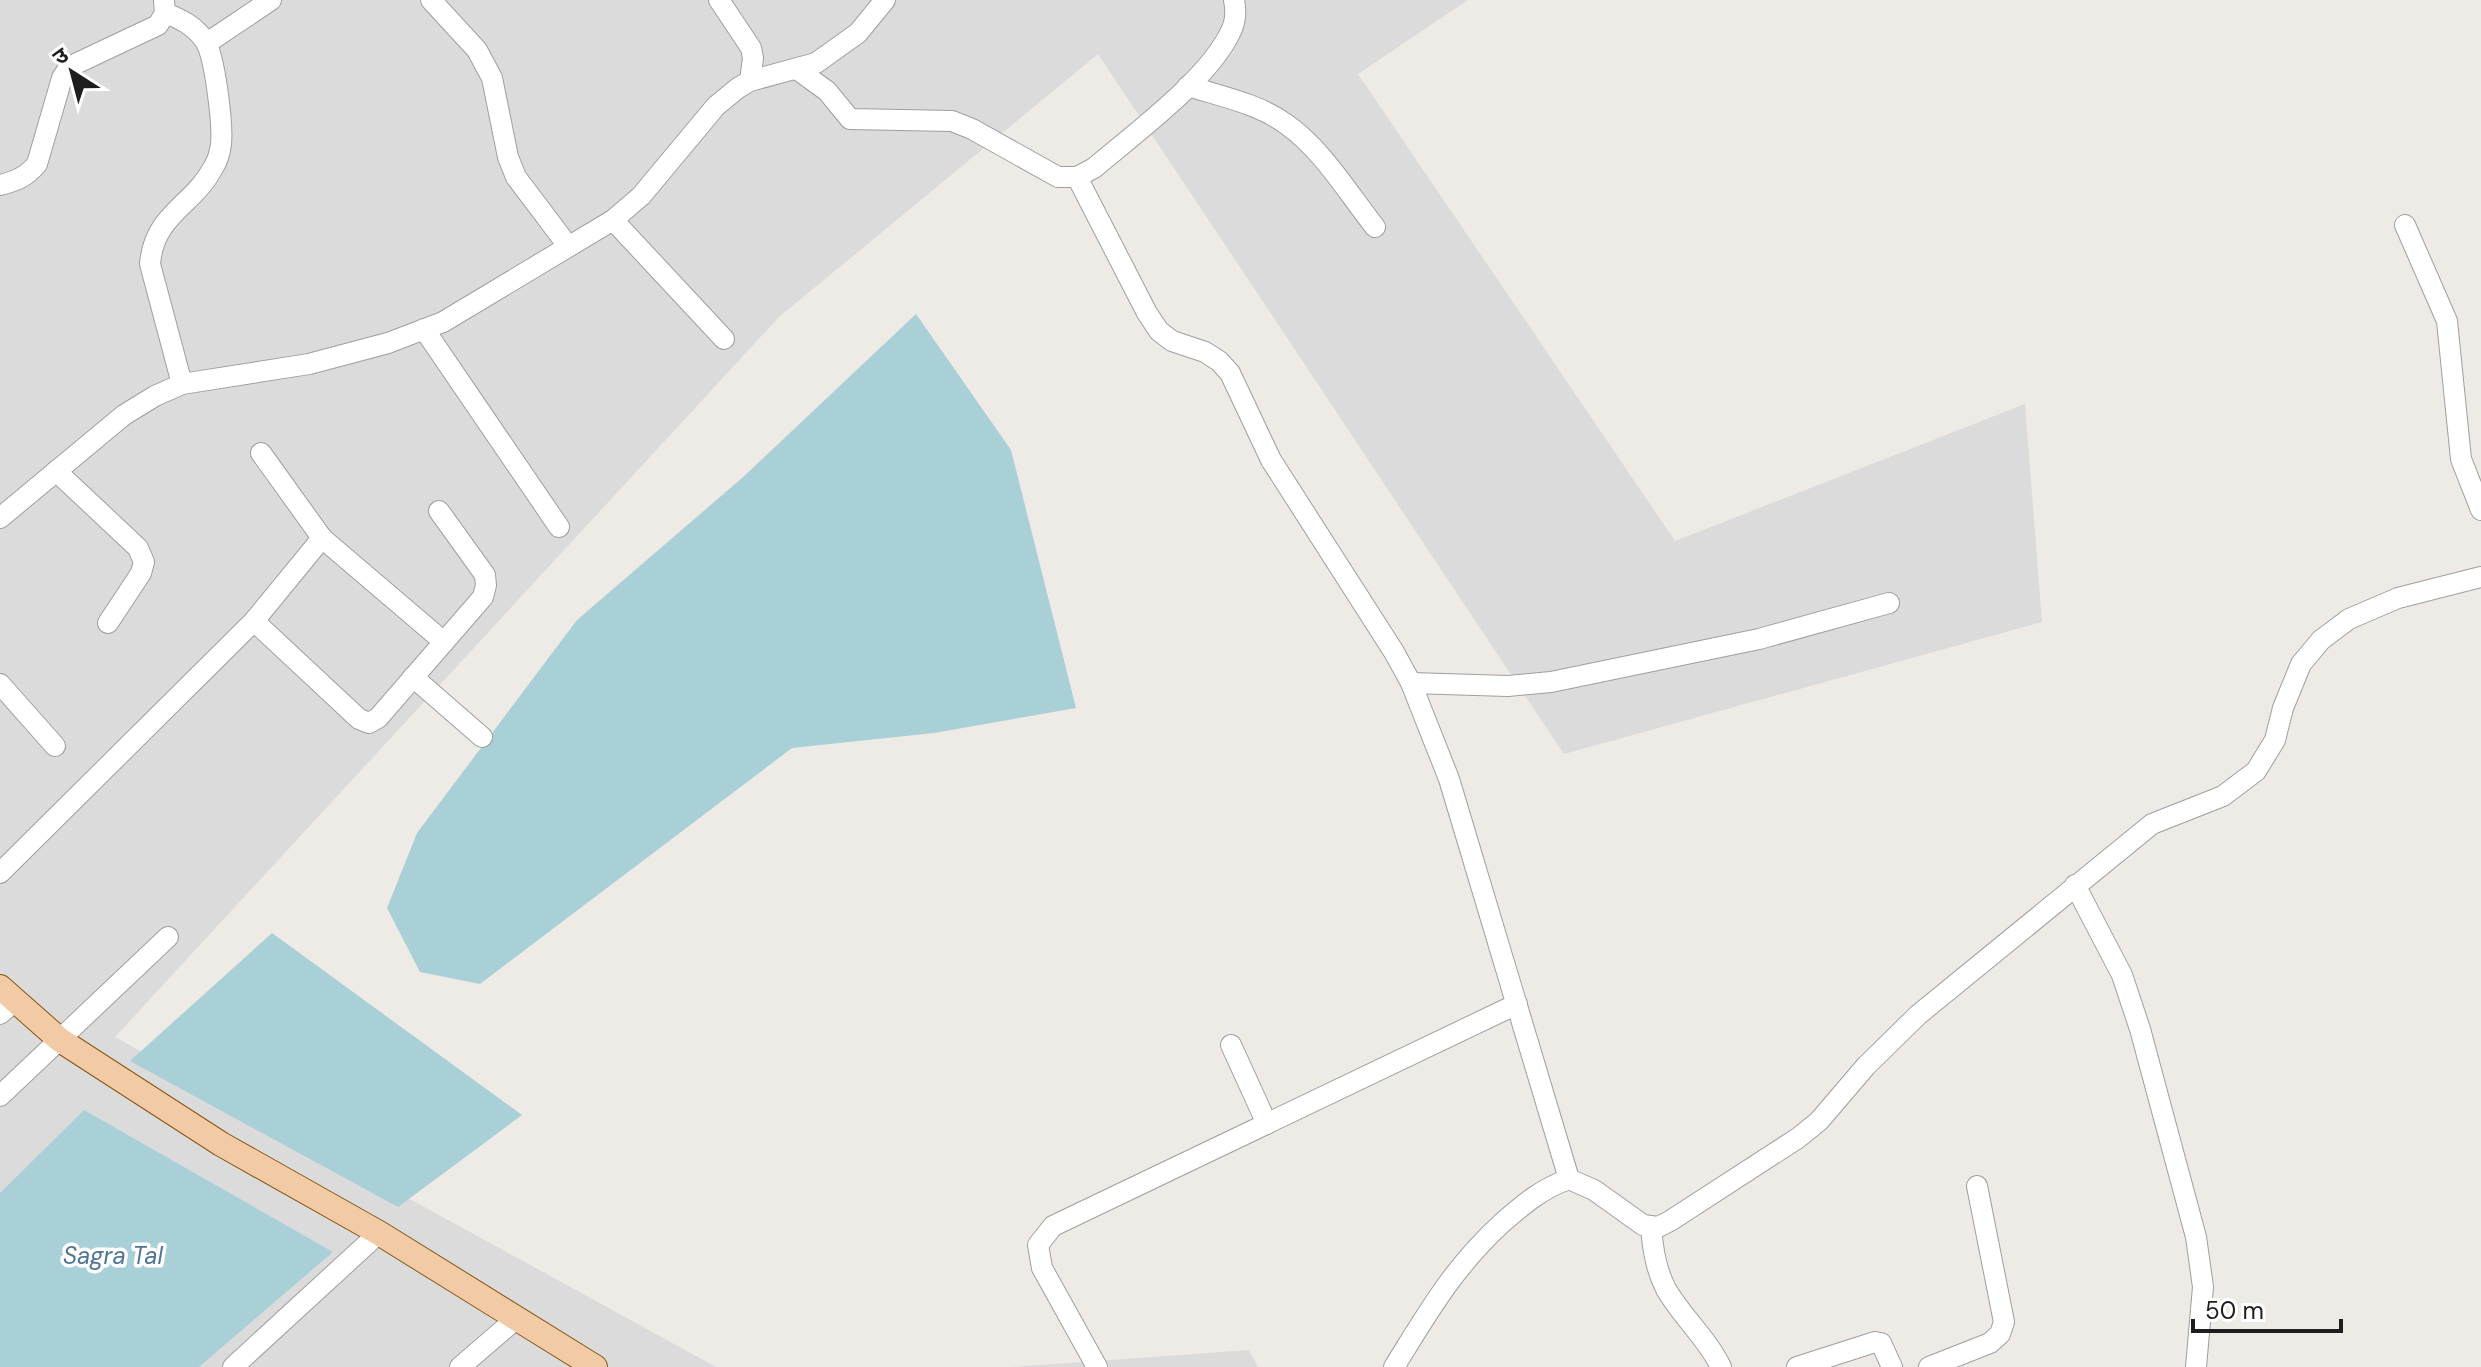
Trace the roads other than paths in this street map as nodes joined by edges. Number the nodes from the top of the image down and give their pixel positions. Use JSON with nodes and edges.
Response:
{"nodes":[{"id":1,"x":271,"y":0,"type":"edge"},
{"id":2,"x":431,"y":0,"type":"edge"},
{"id":3,"x":719,"y":0,"type":"edge"},
{"id":4,"x":1234,"y":0,"type":"edge"},
{"id":5,"x":881,"y":2,"type":"edge"},
{"id":6,"x":164,"y":6,"type":"edge"},
{"id":7,"x":207,"y":43,"type":"junction"},
{"id":8,"x":798,"y":70,"type":"junction"},
{"id":9,"x":750,"y":81,"type":"junction"},
{"id":10,"x":1188,"y":86,"type":"junction"},
{"id":11,"x":1077,"y":177,"type":"junction"},
{"id":12,"x":0,"y":185,"type":"edge"},
{"id":13,"x":613,"y":220,"type":"junction"},
{"id":14,"x":2405,"y":225,"type":"dead end"},
{"id":15,"x":1375,"y":227,"type":"dead end"},
{"id":16,"x":568,"y":246,"type":"junction"},
{"id":17,"x":424,"y":329,"type":"junction"},
{"id":18,"x":724,"y":339,"type":"dead end"},
{"id":19,"x":182,"y":384,"type":"junction"},
{"id":20,"x":261,"y":453,"type":"dead end"},
{"id":21,"x":56,"y":471,"type":"junction"},
{"id":22,"x":2481,"y":510,"type":"edge"},
{"id":23,"x":439,"y":511,"type":"dead end"},
{"id":24,"x":1,"y":513,"type":"edge"},
{"id":25,"x":559,"y":527,"type":"dead end"},
{"id":26,"x":322,"y":538,"type":"junction"},
{"id":27,"x":2481,"y":577,"type":"edge"},
{"id":28,"x":1889,"y":603,"type":"dead end"},
{"id":29,"x":254,"y":621,"type":"junction"},
{"id":30,"x":108,"y":623,"type":"dead end"},
{"id":31,"x":444,"y":642,"type":"junction"},
{"id":32,"x":413,"y":677,"type":"junction"},
{"id":33,"x":1411,"y":683,"type":"junction"},
{"id":34,"x":0,"y":684,"type":"edge"},
{"id":35,"x":482,"y":737,"type":"dead end"},
{"id":36,"x":55,"y":746,"type":"dead end"},
{"id":37,"x":0,"y":873,"type":"edge"},
{"id":38,"x":2075,"y":885,"type":"junction"},
{"id":39,"x":168,"y":937,"type":"dead end"},
{"id":40,"x":5,"y":1001,"type":"edge"},
{"id":41,"x":1517,"y":1004,"type":"junction"},
{"id":42,"x":60,"y":1040,"type":"junction"},
{"id":43,"x":1231,"y":1045,"type":"dead end"},
{"id":44,"x":0,"y":1096,"type":"edge"},
{"id":45,"x":1267,"y":1124,"type":"junction"},
{"id":46,"x":1569,"y":1179,"type":"junction"},
{"id":47,"x":1977,"y":1186,"type":"dead end"},
{"id":48,"x":1651,"y":1228,"type":"junction"},
{"id":49,"x":379,"y":1233,"type":"junction"},
{"id":50,"x":517,"y":1318,"type":"junction"},
{"id":51,"x":254,"y":1360,"type":"edge"},
{"id":52,"x":233,"y":1367,"type":"edge"},
{"id":53,"x":460,"y":1367,"type":"edge"},
{"id":54,"x":595,"y":1367,"type":"edge"},
{"id":55,"x":1097,"y":1367,"type":"edge"},
{"id":56,"x":1394,"y":1367,"type":"edge"},
{"id":57,"x":1721,"y":1367,"type":"edge"},
{"id":58,"x":1797,"y":1367,"type":"edge"},
{"id":59,"x":1892,"y":1367,"type":"edge"},
{"id":60,"x":1929,"y":1367,"type":"edge"},
{"id":61,"x":2196,"y":1367,"type":"edge"}],
"edges":[{"from":1,"to":7,"type":"street"},
{"from":2,"to":16,"type":"street"},
{"from":3,"to":9,"type":"street"},
{"from":4,"to":10,"type":"street"},
{"from":5,"to":8,"type":"street"},
{"from":6,"to":7,"type":"street"},
{"from":6,"to":12,"type":"street"},
{"from":7,"to":19,"type":"street"},
{"from":8,"to":9,"type":"street"},
{"from":8,"to":11,"type":"street"},
{"from":9,"to":13,"type":"street"},
{"from":10,"to":11,"type":"street"},
{"from":10,"to":15,"type":"street"},
{"from":11,"to":33,"type":"street"},
{"from":13,"to":16,"type":"street"},
{"from":13,"to":18,"type":"street"},
{"from":14,"to":22,"type":"street"},
{"from":16,"to":17,"type":"street"},
{"from":17,"to":19,"type":"street"},
{"from":17,"to":25,"type":"street"},
{"from":19,"to":21,"type":"street"},
{"from":20,"to":26,"type":"street"},
{"from":21,"to":24,"type":"street"},
{"from":21,"to":30,"type":"street"},
{"from":23,"to":31,"type":"street"},
{"from":26,"to":29,"type":"street"},
{"from":26,"to":31,"type":"street"},
{"from":27,"to":38,"type":"street"},
{"from":28,"to":33,"type":"street"},
{"from":29,"to":32,"type":"street"},
{"from":29,"to":37,"type":"street"},
{"from":31,"to":32,"type":"street"},
{"from":32,"to":35,"type":"street"},
{"from":33,"to":41,"type":"street"},
{"from":34,"to":36,"type":"street"},
{"from":38,"to":48,"type":"street"},
{"from":38,"to":61,"type":"street"},
{"from":39,"to":42,"type":"street"},
{"from":40,"to":42,"type":"main road"},
{"from":41,"to":45,"type":"street"},
{"from":41,"to":46,"type":"street"},
{"from":42,"to":44,"type":"street"},
{"from":42,"to":49,"type":"main road"},
{"from":43,"to":45,"type":"street"},
{"from":45,"to":55,"type":"street"},
{"from":46,"to":48,"type":"street"},
{"from":46,"to":56,"type":"street"},
{"from":47,"to":60,"type":"street"},
{"from":48,"to":57,"type":"street"},
{"from":49,"to":50,"type":"main road"},
{"from":49,"to":51,"type":"street"},
{"from":50,"to":53,"type":"street"},
{"from":50,"to":54,"type":"main road"},
{"from":51,"to":52,"type":"street"},
{"from":58,"to":59,"type":"street"}]}
